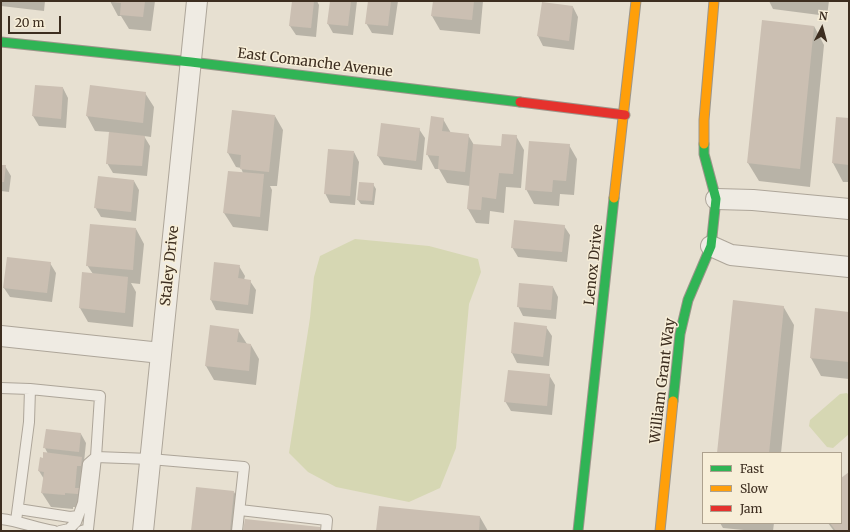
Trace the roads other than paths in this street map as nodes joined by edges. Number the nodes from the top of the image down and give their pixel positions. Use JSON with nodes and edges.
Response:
{"nodes":[{"id":1,"x":197,"y":1,"type":"edge"},
{"id":2,"x":636,"y":1,"type":"edge"},
{"id":3,"x":714,"y":1,"type":"edge"},
{"id":4,"x":1,"y":42,"type":"edge"},
{"id":5,"x":191,"y":62,"type":"junction"},
{"id":6,"x":624,"y":115,"type":"junction"},
{"id":7,"x":716,"y":199,"type":"junction"},
{"id":8,"x":849,"y":209,"type":"edge"},
{"id":9,"x":710,"y":246,"type":"junction"},
{"id":10,"x":849,"y":267,"type":"edge"},
{"id":11,"x":1,"y":336,"type":"edge"},
{"id":12,"x":161,"y":353,"type":"junction"},
{"id":13,"x":1,"y":388,"type":"edge"},
{"id":14,"x":30,"y":389,"type":"junction"},
{"id":15,"x":96,"y":457,"type":"junction"},
{"id":16,"x":150,"y":459,"type":"junction"},
{"id":17,"x":18,"y":509,"type":"junction"},
{"id":18,"x":240,"y":510,"type":"junction"},
{"id":19,"x":78,"y":516,"type":"junction"},
{"id":20,"x":1,"y":518,"type":"edge"},
{"id":21,"x":16,"y":521,"type":"junction"},
{"id":22,"x":33,"y":531,"type":"edge"},
{"id":23,"x":54,"y":531,"type":"edge"},
{"id":24,"x":60,"y":531,"type":"edge"},
{"id":25,"x":82,"y":531,"type":"edge"},
{"id":26,"x":143,"y":531,"type":"edge"},
{"id":27,"x":237,"y":531,"type":"edge"},
{"id":28,"x":326,"y":531,"type":"edge"},
{"id":29,"x":578,"y":531,"type":"edge"},
{"id":30,"x":660,"y":531,"type":"edge"}],
"edges":[{"from":1,"to":5,"type":"street","name":"Staley Drive"},
{"from":2,"to":6,"type":"street","name":"Lenox Drive"},
{"from":3,"to":7,"type":"street","name":"William Grant Way"},
{"from":4,"to":5,"type":"street","name":"East Comanche Avenue"},
{"from":5,"to":6,"type":"street","name":"East Comanche Avenue"},
{"from":5,"to":12,"type":"street","name":"Staley Drive"},
{"from":6,"to":29,"type":"street","name":"Lenox Drive"},
{"from":7,"to":8,"type":"street"},
{"from":7,"to":9,"type":"street","name":"William Grant Way"},
{"from":9,"to":10,"type":"street"},
{"from":9,"to":30,"type":"street","name":"William Grant Way"},
{"from":11,"to":12,"type":"street"},
{"from":12,"to":16,"type":"street","name":"Staley Drive"},
{"from":13,"to":14,"type":"lane"},
{"from":14,"to":15,"type":"lane"},
{"from":14,"to":17,"type":"lane"},
{"from":15,"to":16,"type":"lane"},
{"from":15,"to":19,"type":"lane"},
{"from":15,"to":25,"type":"lane"},
{"from":16,"to":18,"type":"lane"},
{"from":16,"to":26,"type":"street","name":"Staley Drive"},
{"from":17,"to":19,"type":"lane"},
{"from":17,"to":21,"type":"lane"},
{"from":18,"to":27,"type":"lane"},
{"from":18,"to":28,"type":"lane"},
{"from":19,"to":24,"type":"lane"},
{"from":20,"to":21,"type":"lane"},
{"from":21,"to":22,"type":"lane"},
{"from":21,"to":23,"type":"lane"}]}
